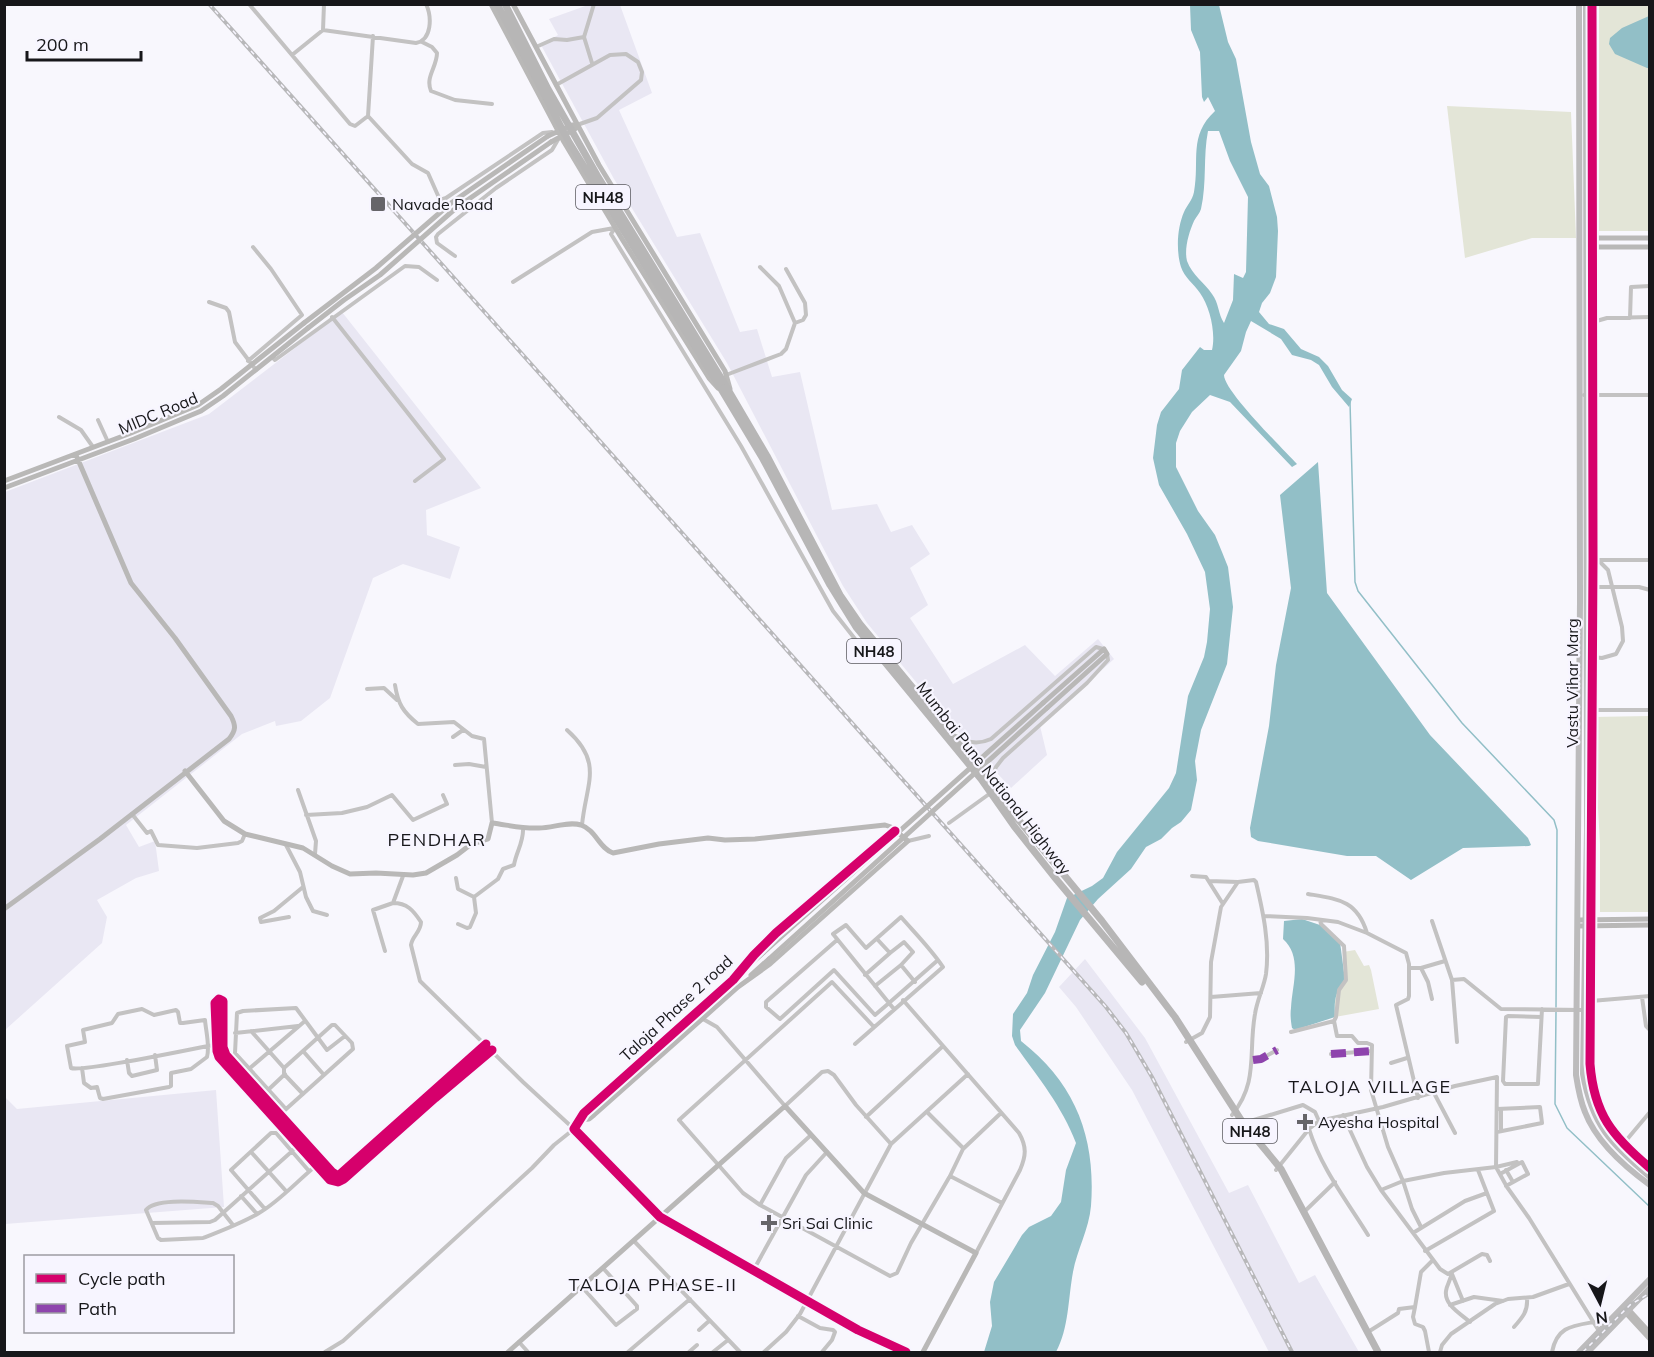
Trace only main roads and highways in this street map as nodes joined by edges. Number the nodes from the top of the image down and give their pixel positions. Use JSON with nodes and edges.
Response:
{"nodes":[{"id":1,"x":497,"y":4,"type":"edge"},
{"id":2,"x":505,"y":4,"type":"edge"},
{"id":3,"x":1579,"y":4,"type":"edge"},
{"id":4,"x":1586,"y":4,"type":"edge"},
{"id":5,"x":1586,"y":166,"type":"junction"},
{"id":6,"x":723,"y":380,"type":"junction"},
{"id":7,"x":730,"y":397,"type":"junction"},
{"id":8,"x":993,"y":792,"type":"junction"},
{"id":9,"x":1577,"y":1010,"type":"junction"},
{"id":10,"x":1188,"y":1041,"type":"junction"},
{"id":11,"x":1233,"y":1113,"type":"junction"},
{"id":12,"x":1277,"y":1168,"type":"junction"},
{"id":13,"x":1650,"y":1177,"type":"edge"},
{"id":14,"x":1650,"y":1185,"type":"edge"},
{"id":15,"x":1650,"y":1279,"type":"edge"},
{"id":16,"x":1650,"y":1288,"type":"edge"},
{"id":17,"x":1602,"y":1334,"type":"junction"},
{"id":18,"x":1373,"y":1353,"type":"edge"},
{"id":19,"x":1378,"y":1353,"type":"edge"},
{"id":20,"x":1579,"y":1353,"type":"edge"},
{"id":21,"x":1588,"y":1353,"type":"edge"}],
"edges":[{"from":1,"to":6,"type":"highway","number":"NH48","bridge":true},
{"from":2,"to":6,"type":"highway","number":"NH48","bridge":true},
{"from":3,"to":5,"type":"main road"},
{"from":4,"to":5,"type":"main road"},
{"from":5,"to":9,"type":"main road","name":"Vastu Vihar Marg"},
{"from":6,"to":7,"type":"highway","number":"NH48"},
{"from":7,"to":8,"type":"highway","name":"Mumbai Pune National Highway","number":"NH48"},
{"from":7,"to":8,"type":"highway","name":"Mumbai Pune National Highway","number":"NH48"},
{"from":8,"to":10,"type":"highway","name":"Mumbai Pune National Highway","number":"NH48"},
{"from":8,"to":10,"type":"highway","name":"Mumbai Pune National Highway","number":"NH48"},
{"from":9,"to":13,"type":"main road","name":"Vastu Vihar Marg"},
{"from":9,"to":14,"type":"main road"},
{"from":10,"to":11,"type":"highway","number":"NH48"},
{"from":11,"to":12,"type":"highway","number":"NH48"},
{"from":11,"to":12,"type":"highway","number":"NH48"},
{"from":12,"to":18,"type":"highway","number":"NH48"},
{"from":12,"to":19,"type":"highway","number":"NH48"},
{"from":15,"to":17,"type":"main road"},
{"from":16,"to":17,"type":"main road"},
{"from":17,"to":20,"type":"main road"},
{"from":17,"to":21,"type":"main road"}]}
